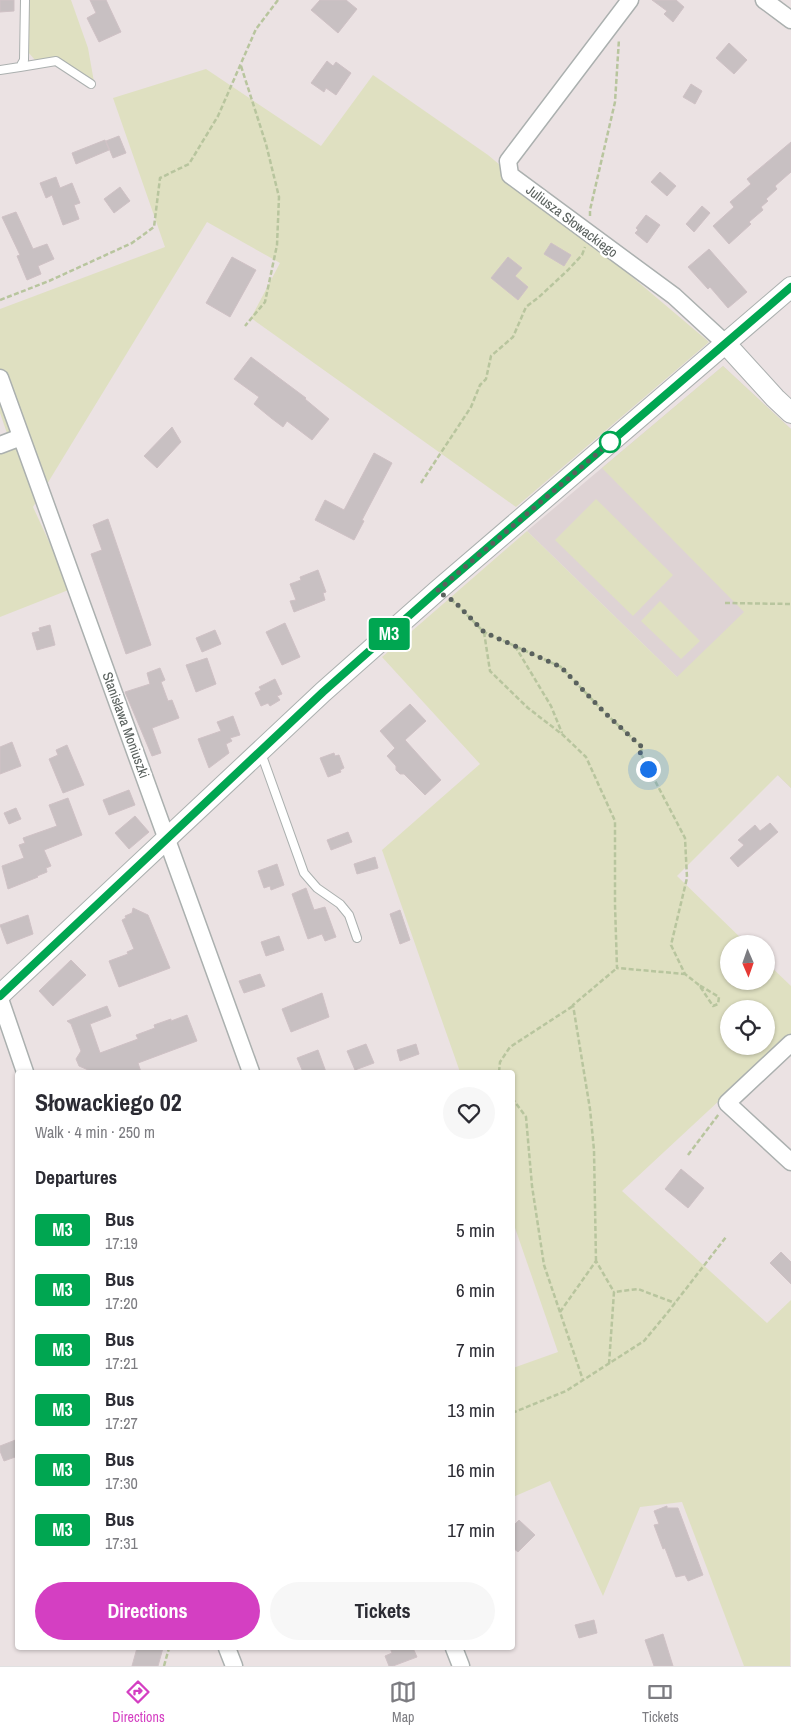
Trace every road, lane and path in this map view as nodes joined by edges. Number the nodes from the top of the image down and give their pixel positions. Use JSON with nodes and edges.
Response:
{"nodes":[{"id":1,"x":24,"y":0,"type":"edge"},
{"id":2,"x":278,"y":0,"type":"edge"},
{"id":3,"x":630,"y":0,"type":"edge"},
{"id":4,"x":764,"y":0,"type":"edge"},
{"id":5,"x":791,"y":20,"type":"edge"},
{"id":6,"x":620,"y":38,"type":"dead end"},
{"id":7,"x":24,"y":57,"type":"junction"},
{"id":8,"x":34,"y":64,"type":"junction"},
{"id":9,"x":240,"y":65,"type":"junction"},
{"id":10,"x":20,"y":66,"type":"junction"},
{"id":11,"x":0,"y":70,"type":"edge"},
{"id":12,"x":91,"y":84,"type":"dead end"},
{"id":13,"x":591,"y":235,"type":"junction"},
{"id":14,"x":791,"y":287,"type":"edge"},
{"id":15,"x":0,"y":300,"type":"edge"},
{"id":16,"x":245,"y":326,"type":"dead end"},
{"id":17,"x":725,"y":343,"type":"junction"},
{"id":18,"x":0,"y":378,"type":"edge"},
{"id":19,"x":791,"y":413,"type":"edge"},
{"id":20,"x":21,"y":437,"type":"junction"},
{"id":21,"x":0,"y":446,"type":"edge"},
{"id":22,"x":421,"y":483,"type":"dead end"},
{"id":23,"x":437,"y":591,"type":"junction"},
{"id":24,"x":725,"y":603,"type":"dead end"},
{"id":25,"x":791,"y":604,"type":"edge"},
{"id":26,"x":484,"y":632,"type":"junction"},
{"id":27,"x":514,"y":644,"type":"junction"},
{"id":28,"x":562,"y":735,"type":"junction"},
{"id":29,"x":261,"y":752,"type":"junction"},
{"id":30,"x":166,"y":839,"type":"junction"},
{"id":31,"x":357,"y":938,"type":"dead end"},
{"id":32,"x":617,"y":968,"type":"junction"},
{"id":33,"x":685,"y":974,"type":"junction"},
{"id":34,"x":699,"y":985,"type":"junction"},
{"id":35,"x":0,"y":997,"type":"edge"},
{"id":36,"x":573,"y":1005,"type":"junction"},
{"id":37,"x":791,"y":1043,"type":"edge"},
{"id":38,"x":24,"y":1070,"type":"edge"},
{"id":39,"x":250,"y":1070,"type":"edge"},
{"id":40,"x":499,"y":1070,"type":"edge"},
{"id":41,"x":515,"y":1102,"type":"edge"},
{"id":42,"x":728,"y":1102,"type":"junction"},
{"id":43,"x":688,"y":1156,"type":"dead end"},
{"id":44,"x":791,"y":1162,"type":"edge"},
{"id":45,"x":726,"y":1237,"type":"dead end"},
{"id":46,"x":596,"y":1261,"type":"junction"},
{"id":47,"x":614,"y":1292,"type":"junction"},
{"id":48,"x":675,"y":1303,"type":"junction"},
{"id":49,"x":560,"y":1312,"type":"junction"},
{"id":50,"x":609,"y":1364,"type":"junction"},
{"id":51,"x":583,"y":1380,"type":"junction"},
{"id":52,"x":515,"y":1412,"type":"edge"},
{"id":53,"x":168,"y":1650,"type":"edge"},
{"id":54,"x":228,"y":1650,"type":"edge"},
{"id":55,"x":455,"y":1650,"type":"edge"},
{"id":56,"x":164,"y":1666,"type":"edge"},
{"id":57,"x":234,"y":1666,"type":"edge"},
{"id":58,"x":461,"y":1666,"type":"edge"}],
"edges":[{"from":1,"to":7,"type":"lane"},
{"from":2,"to":9,"type":"path"},
{"from":3,"to":13,"type":"street","name":"Juliusza Słowackiego"},
{"from":4,"to":5,"type":"street"},
{"from":6,"to":13,"type":"path"},
{"from":7,"to":8,"type":"lane"},
{"from":7,"to":10,"type":"lane"},
{"from":8,"to":10,"type":"lane"},
{"from":8,"to":12,"type":"lane"},
{"from":9,"to":15,"type":"path"},
{"from":9,"to":16,"type":"path"},
{"from":10,"to":11,"type":"lane"},
{"from":13,"to":17,"type":"street","name":"Juliusza Słowackiego"},
{"from":13,"to":22,"type":"path"},
{"from":14,"to":17,"type":"street"},
{"from":17,"to":19,"type":"street","name":"Juliusza Słowackiego"},
{"from":17,"to":23,"type":"street"},
{"from":18,"to":20,"type":"street","name":"Stanisława Moniuszki"},
{"from":20,"to":21,"type":"street"},
{"from":20,"to":30,"type":"street","name":"Stanisława Moniuszki"},
{"from":23,"to":26,"type":"path"},
{"from":23,"to":29,"type":"street"},
{"from":24,"to":25,"type":"path"},
{"from":26,"to":27,"type":"path"},
{"from":26,"to":28,"type":"path"},
{"from":27,"to":28,"type":"path"},
{"from":27,"to":33,"type":"path"},
{"from":28,"to":32,"type":"path"},
{"from":29,"to":30,"type":"street"},
{"from":29,"to":31,"type":"lane"},
{"from":30,"to":35,"type":"street"},
{"from":30,"to":39,"type":"street","name":"Stanisława Moniuszki"},
{"from":32,"to":33,"type":"path"},
{"from":32,"to":36,"type":"path"},
{"from":33,"to":34,"type":"path"},
{"from":34,"to":34,"type":"path"},
{"from":35,"to":38,"type":"street"},
{"from":36,"to":40,"type":"path"},
{"from":36,"to":46,"type":"path"},
{"from":37,"to":42,"type":"street"},
{"from":41,"to":49,"type":"path"},
{"from":42,"to":43,"type":"path"},
{"from":42,"to":44,"type":"street"},
{"from":45,"to":48,"type":"path"},
{"from":46,"to":47,"type":"path"},
{"from":46,"to":49,"type":"path"},
{"from":47,"to":48,"type":"path"},
{"from":47,"to":50,"type":"path"},
{"from":48,"to":50,"type":"path"},
{"from":49,"to":51,"type":"path"},
{"from":50,"to":51,"type":"path"},
{"from":51,"to":52,"type":"path"},
{"from":53,"to":56,"type":"path"},
{"from":54,"to":57,"type":"street"},
{"from":55,"to":58,"type":"street"}]}
